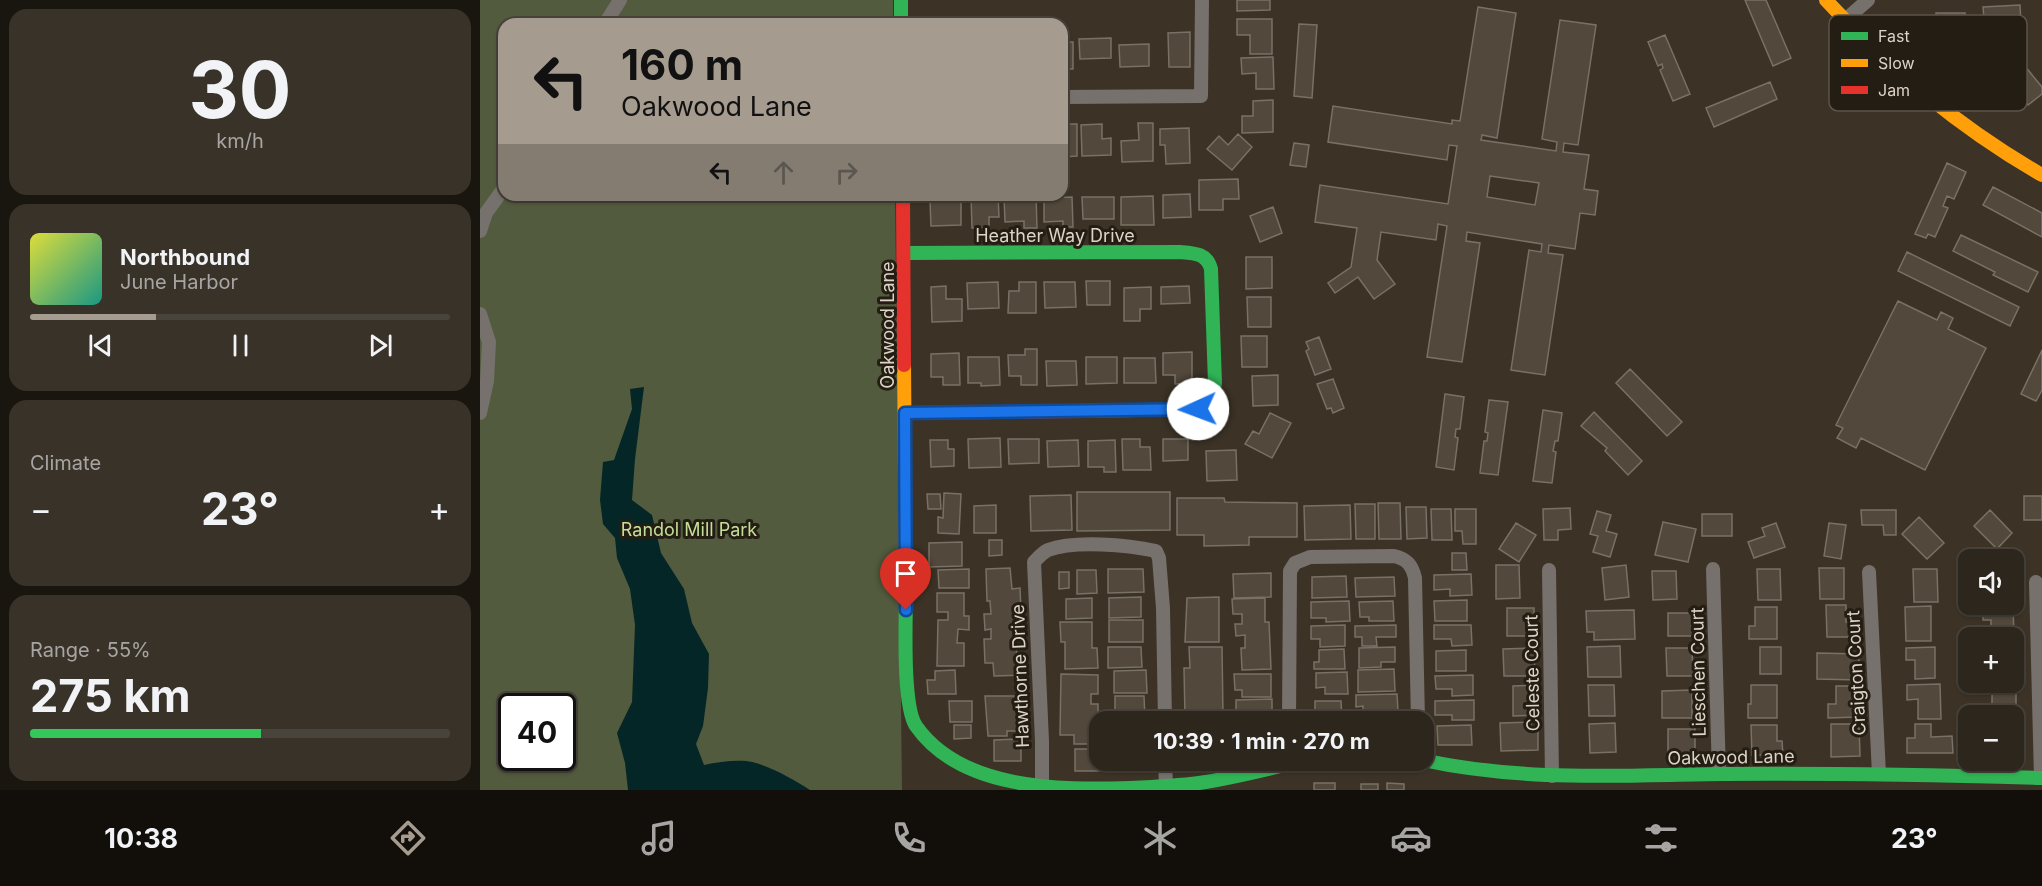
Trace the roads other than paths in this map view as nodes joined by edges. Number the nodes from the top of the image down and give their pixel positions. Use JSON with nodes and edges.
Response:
{"nodes":[{"id":1,"x":620,"y":0,"type":"edge"},
{"id":2,"x":901,"y":0,"type":"edge"},
{"id":3,"x":1202,"y":0,"type":"edge"},
{"id":4,"x":1826,"y":0,"type":"edge"},
{"id":5,"x":1868,"y":0,"type":"edge"},
{"id":6,"x":1839,"y":15,"type":"edge"},
{"id":7,"x":1851,"y":15,"type":"edge"},
{"id":8,"x":609,"y":18,"type":"edge"},
{"id":9,"x":901,"y":18,"type":"edge"},
{"id":10,"x":1068,"y":96,"type":"edge"},
{"id":11,"x":1944,"y":111,"type":"edge"},
{"id":12,"x":2042,"y":175,"type":"edge"},
{"id":13,"x":498,"y":196,"type":"edge"},
{"id":14,"x":903,"y":201,"type":"edge"},
{"id":15,"x":480,"y":231,"type":"edge"},
{"id":16,"x":905,"y":253,"type":"junction"},
{"id":17,"x":480,"y":315,"type":"edge"},
{"id":18,"x":480,"y":413,"type":"edge"},
{"id":19,"x":905,"y":413,"type":"junction"},
{"id":20,"x":1713,"y":569,"type":"dead end"},
{"id":21,"x":1548,"y":570,"type":"dead end"},
{"id":22,"x":1869,"y":572,"type":"dead end"},
{"id":23,"x":2036,"y":582,"type":"dead end"},
{"id":24,"x":1165,"y":711,"type":"edge"},
{"id":25,"x":1289,"y":711,"type":"edge"},
{"id":26,"x":1418,"y":711,"type":"edge"},
{"id":27,"x":1434,"y":762,"type":"edge"},
{"id":28,"x":1165,"y":771,"type":"edge"},
{"id":29,"x":1251,"y":771,"type":"edge"},
{"id":30,"x":1719,"y":774,"type":"junction"},
{"id":31,"x":1879,"y":774,"type":"junction"},
{"id":32,"x":1552,"y":776,"type":"junction"},
{"id":33,"x":2042,"y":778,"type":"edge"},
{"id":34,"x":1166,"y":786,"type":"junction"},
{"id":35,"x":1042,"y":788,"type":"junction"}],
"edges":[{"from":1,"to":8,"type":"street"},
{"from":2,"to":9,"type":"street"},
{"from":3,"to":10,"type":"street"},
{"from":4,"to":6,"type":"street"},
{"from":5,"to":7,"type":"street"},
{"from":11,"to":12,"type":"street"},
{"from":13,"to":15,"type":"street"},
{"from":14,"to":16,"type":"street","name":"Oakwood Lane"},
{"from":16,"to":19,"type":"street","name":"Oakwood Lane"},
{"from":16,"to":19,"type":"street","name":"Heather Way Drive"},
{"from":17,"to":18,"type":"street"},
{"from":19,"to":35,"type":"street","name":"Oakwood Lane"},
{"from":20,"to":30,"type":"street","name":"Lieschen Court"},
{"from":21,"to":32,"type":"street","name":"Celeste Court"},
{"from":22,"to":31,"type":"street","name":"Craigton Court"},
{"from":23,"to":33,"type":"street"},
{"from":24,"to":35,"type":"street","name":"Hawthorne Drive"},
{"from":25,"to":26,"type":"street"},
{"from":27,"to":32,"type":"street","name":"Oakwood Lane"},
{"from":28,"to":34,"type":"street"},
{"from":29,"to":34,"type":"street","name":"Oakwood Lane"},
{"from":30,"to":31,"type":"street","name":"Oakwood Lane"},
{"from":30,"to":32,"type":"street","name":"Oakwood Lane"},
{"from":31,"to":33,"type":"street","name":"Oakwood Lane"},
{"from":34,"to":35,"type":"street","name":"Oakwood Lane"}]}
